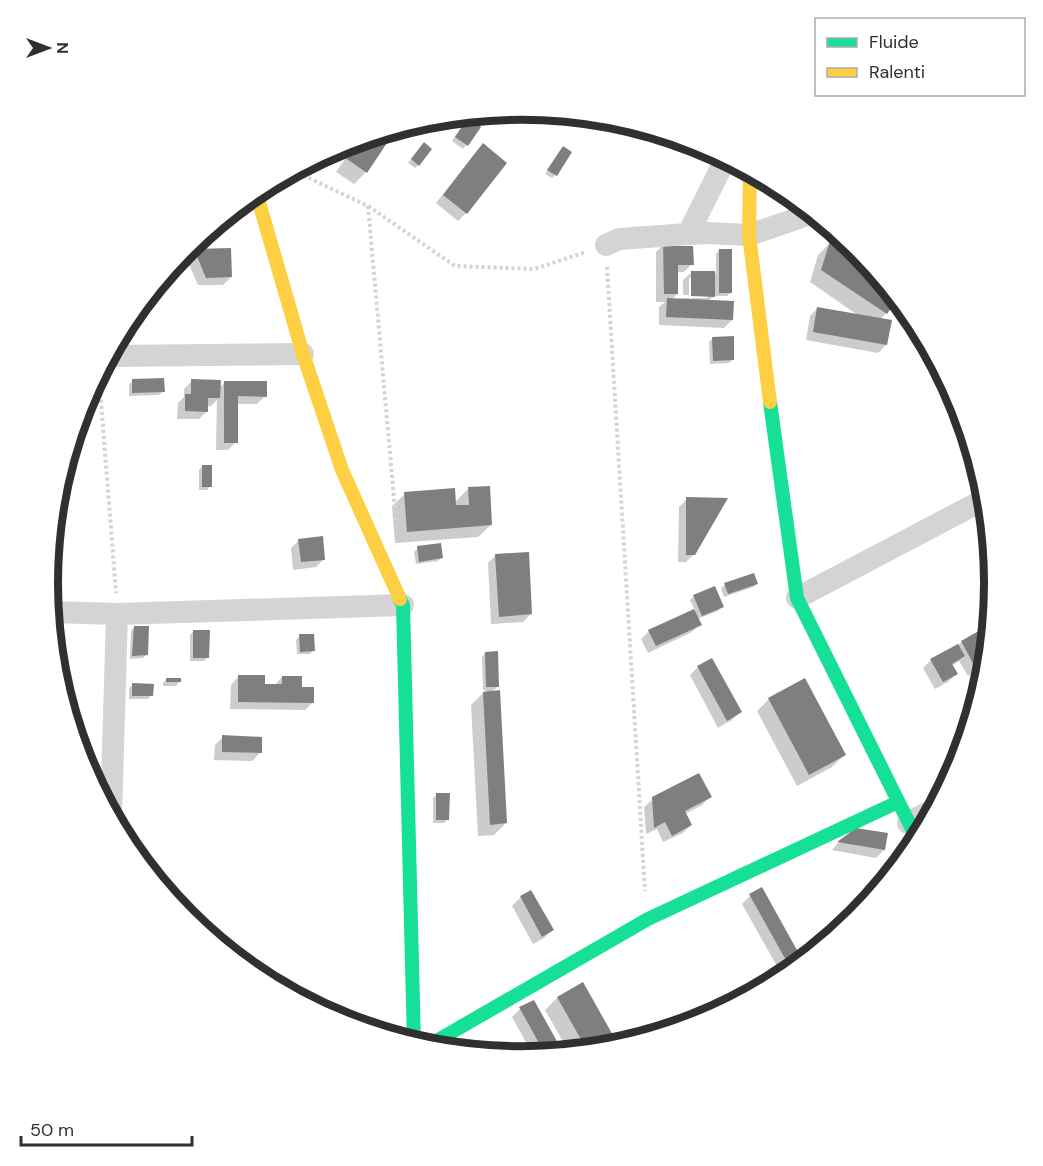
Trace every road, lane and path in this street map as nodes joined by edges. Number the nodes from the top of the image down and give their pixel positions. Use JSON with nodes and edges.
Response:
{"nodes":[{"id":1,"x":722,"y":166,"type":"edge"},
{"id":2,"x":303,"y":175,"type":"edge"},
{"id":3,"x":750,"y":180,"type":"edge"},
{"id":4,"x":259,"y":202,"type":"edge"},
{"id":5,"x":368,"y":206,"type":"junction"},
{"id":6,"x":803,"y":216,"type":"edge"},
{"id":7,"x":688,"y":234,"type":"junction"},
{"id":8,"x":749,"y":235,"type":"junction"},
{"id":9,"x":606,"y":245,"type":"junction"},
{"id":10,"x":303,"y":354,"type":"junction"},
{"id":11,"x":118,"y":356,"type":"edge"},
{"id":12,"x":100,"y":391,"type":"edge"},
{"id":13,"x":978,"y":503,"type":"edge"},
{"id":14,"x":396,"y":523,"type":"dead end"},
{"id":15,"x":797,"y":598,"type":"junction"},
{"id":16,"x":403,"y":605,"type":"junction"},
{"id":17,"x":59,"y":612,"type":"edge"},
{"id":18,"x":117,"y":614,"type":"junction"},
{"id":19,"x":112,"y":798,"type":"edge"},
{"id":20,"x":898,"y":802,"type":"junction"},
{"id":21,"x":912,"y":830,"type":"edge"},
{"id":22,"x":648,"y":919,"type":"junction"},
{"id":23,"x":414,"y":1033,"type":"edge"},
{"id":24,"x":441,"y":1039,"type":"edge"}],
"edges":[{"from":1,"to":7,"type":"street"},
{"from":2,"to":5,"type":"path"},
{"from":3,"to":8,"type":"street"},
{"from":4,"to":10,"type":"street"},
{"from":5,"to":9,"type":"path"},
{"from":5,"to":14,"type":"path"},
{"from":6,"to":8,"type":"street"},
{"from":7,"to":8,"type":"street"},
{"from":7,"to":9,"type":"street"},
{"from":8,"to":15,"type":"street"},
{"from":9,"to":22,"type":"path"},
{"from":10,"to":11,"type":"street"},
{"from":10,"to":16,"type":"street"},
{"from":12,"to":18,"type":"path"},
{"from":13,"to":15,"type":"street"},
{"from":15,"to":20,"type":"street"},
{"from":16,"to":18,"type":"street"},
{"from":16,"to":23,"type":"street"},
{"from":17,"to":18,"type":"street"},
{"from":18,"to":19,"type":"street"},
{"from":20,"to":21,"type":"street"},
{"from":20,"to":22,"type":"street"},
{"from":22,"to":24,"type":"street"}]}
